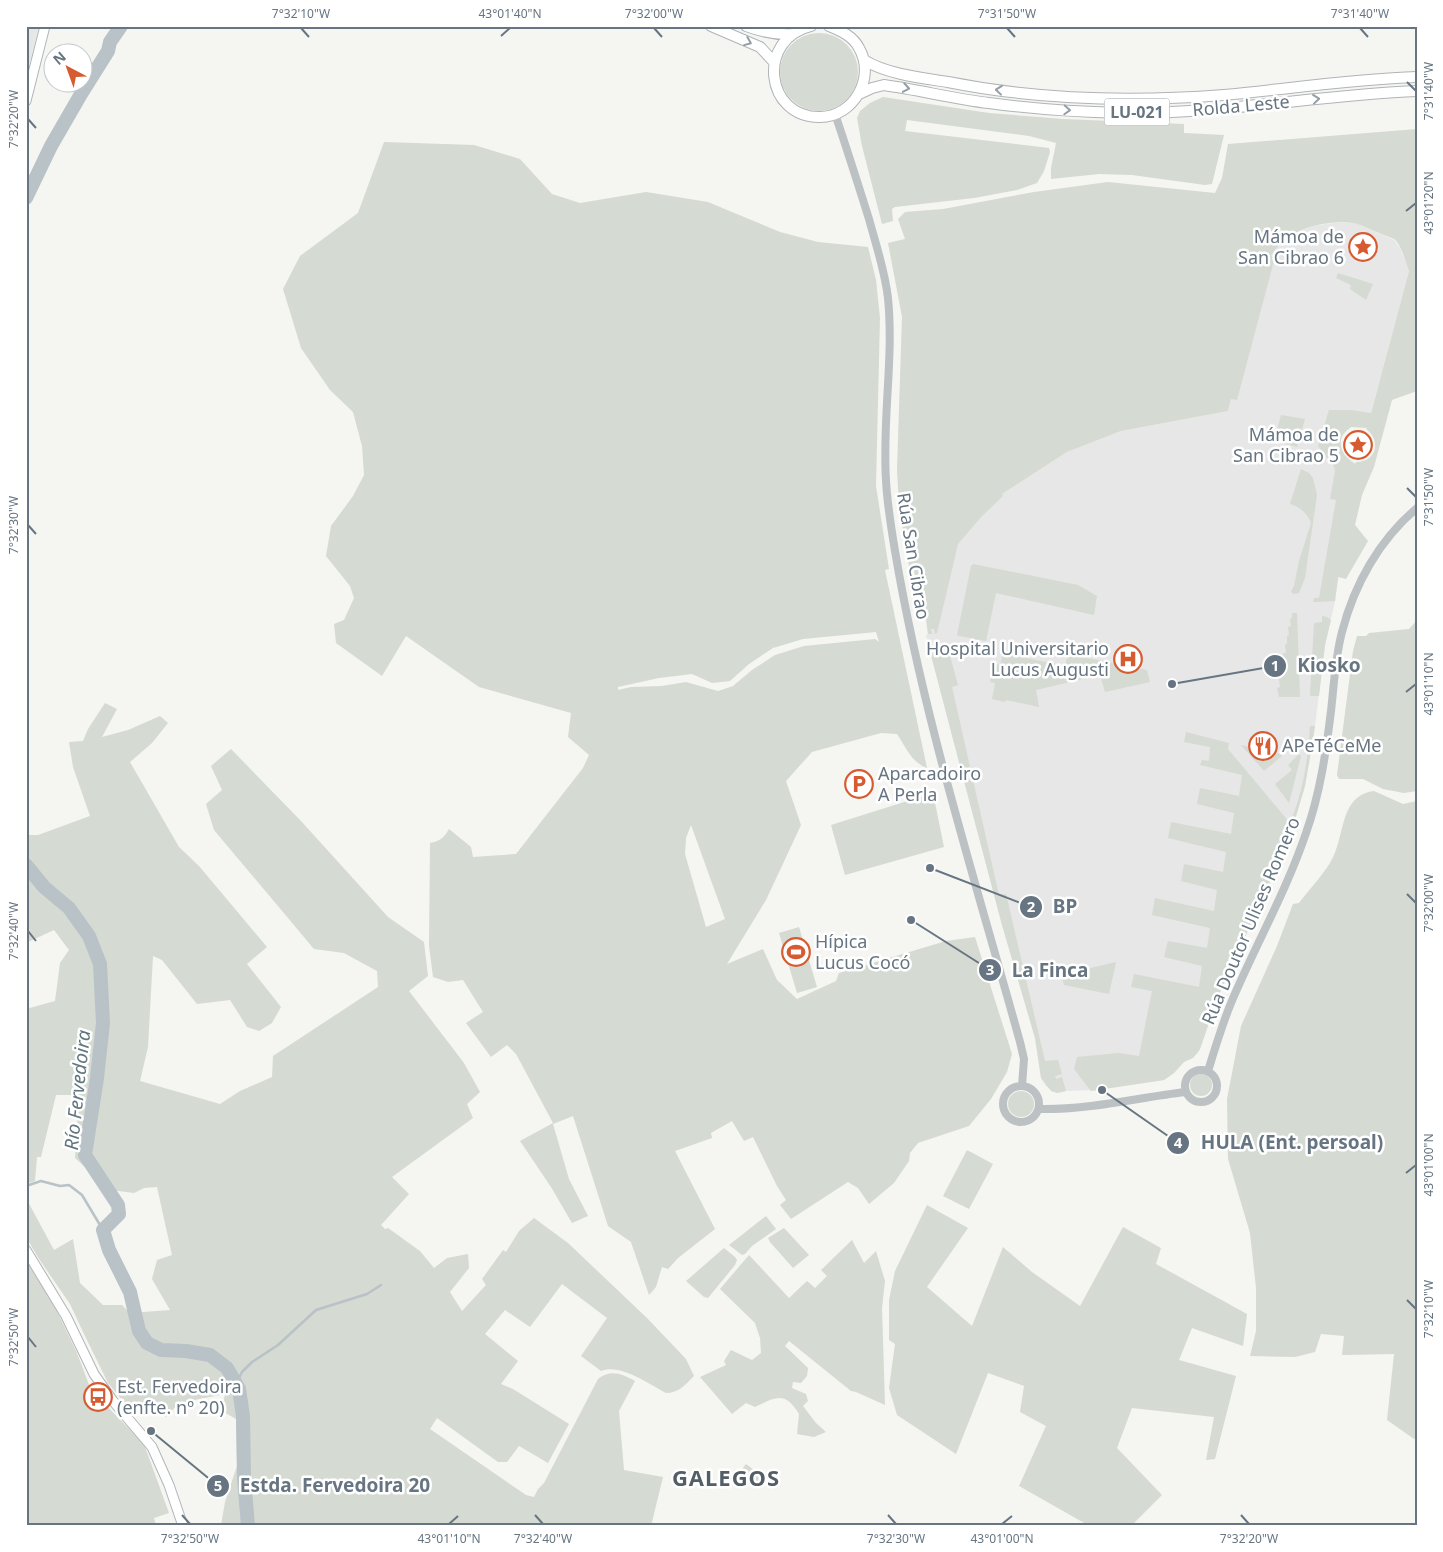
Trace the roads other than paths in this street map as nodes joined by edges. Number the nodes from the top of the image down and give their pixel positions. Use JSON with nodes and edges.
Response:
{"nodes":[{"id":1,"x":45,"y":26,"type":"edge"},
{"id":2,"x":711,"y":26,"type":"edge"},
{"id":3,"x":746,"y":26,"type":"edge"},
{"id":4,"x":811,"y":26,"type":"edge"},
{"id":5,"x":829,"y":26,"type":"edge"},
{"id":6,"x":792,"y":34,"type":"junction"},
{"id":7,"x":864,"y":60,"type":"junction"},
{"id":8,"x":774,"y":62,"type":"junction"},
{"id":9,"x":1417,"y":77,"type":"edge"},
{"id":10,"x":1417,"y":91,"type":"edge"},
{"id":11,"x":859,"y":94,"type":"junction"},
{"id":12,"x":26,"y":101,"type":"edge"},
{"id":13,"x":835,"y":114,"type":"junction"},
{"id":14,"x":1417,"y":508,"type":"edge"},
{"id":15,"x":1208,"y":1071,"type":"junction"},
{"id":16,"x":1022,"y":1086,"type":"junction"},
{"id":17,"x":1185,"y":1092,"type":"junction"},
{"id":18,"x":1039,"y":1109,"type":"junction"},
{"id":19,"x":26,"y":1250,"type":"edge"},
{"id":20,"x":183,"y":1526,"type":"edge"}],
"edges":[{"from":1,"to":12,"type":"main road"},
{"from":2,"to":8,"type":"highway","one_way":true},
{"from":3,"to":6,"type":"highway"},
{"from":4,"to":6,"type":"highway"},
{"from":5,"to":7,"type":"highway"},
{"from":6,"to":8,"type":"highway"},
{"from":9,"to":7,"type":"highway","name":"Rolda Leste","number":"LU-021","one_way":true},
{"from":7,"to":11,"type":"highway"},
{"from":8,"to":13,"type":"highway"},
{"from":11,"to":10,"type":"highway","name":"Rolda Leste","number":"LU-021","one_way":true},
{"from":11,"to":13,"type":"highway","name":"Rolda Leste","number":"LU-021"},
{"from":13,"to":16,"type":"street","name":"Rúa San Cibrao"},
{"from":14,"to":15,"type":"street","name":"Rúa Doutor Ulises Romero"},
{"from":15,"to":17,"type":"street"},
{"from":15,"to":17,"type":"street"},
{"from":16,"to":18,"type":"street"},
{"from":16,"to":18,"type":"street"},
{"from":17,"to":18,"type":"street"},
{"from":19,"to":20,"type":"main road"}]}
